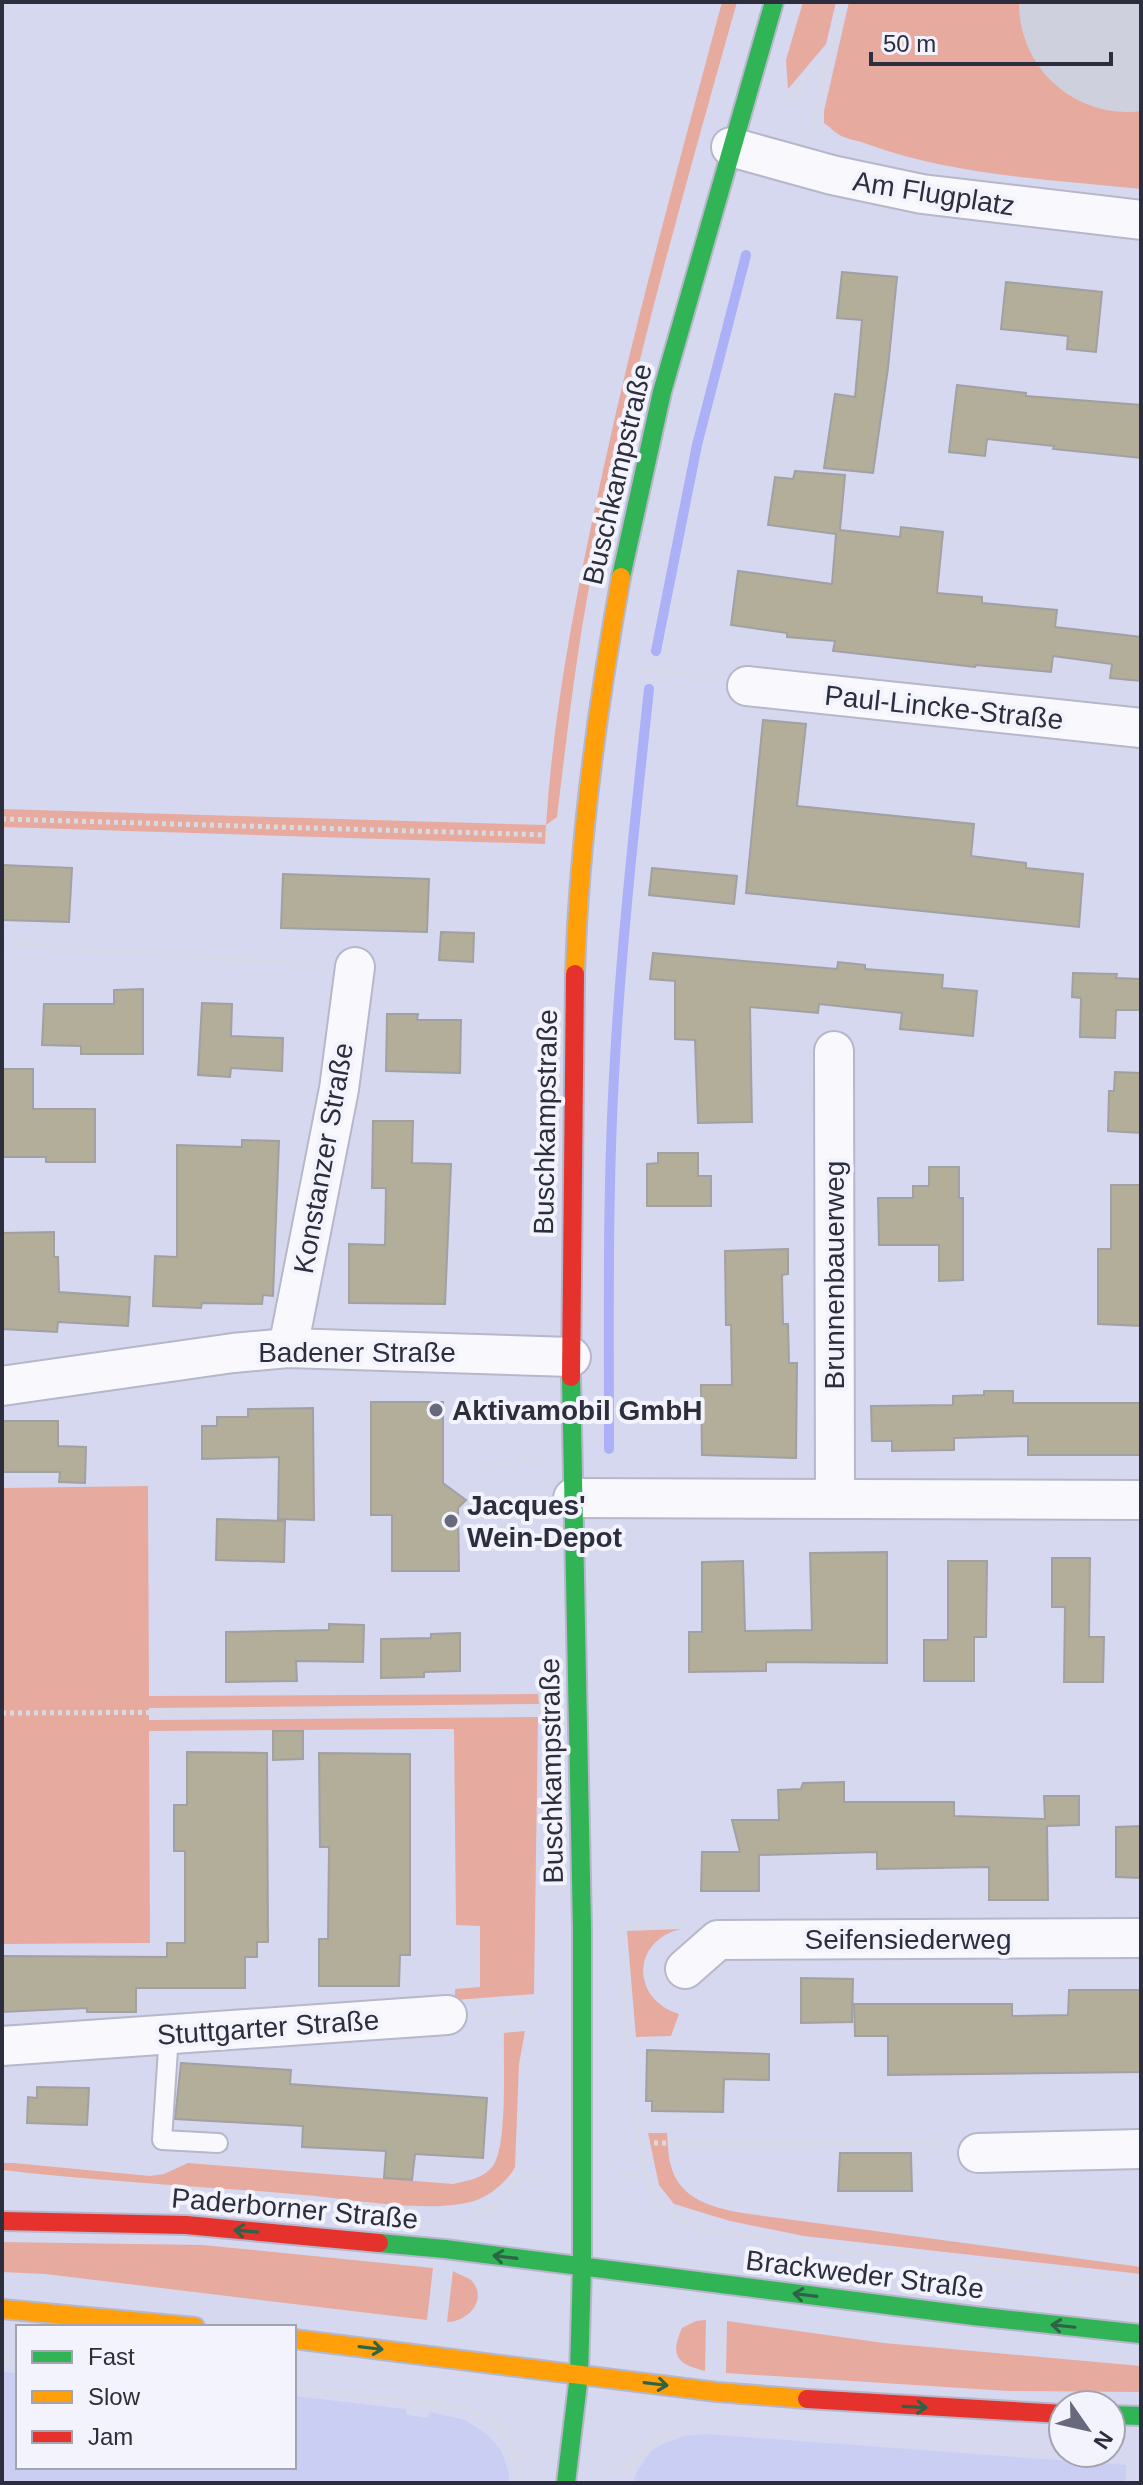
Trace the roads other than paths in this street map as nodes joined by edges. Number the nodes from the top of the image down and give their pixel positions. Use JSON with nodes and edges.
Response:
{"nodes":[{"id":1,"x":774,"y":2,"type":"edge"},
{"id":2,"x":731,"y":147,"type":"junction"},
{"id":3,"x":1141,"y":220,"type":"edge"},
{"id":4,"x":747,"y":686,"type":"road end"},
{"id":5,"x":1141,"y":728,"type":"edge"},
{"id":6,"x":355,"y":967,"type":"road end"},
{"id":7,"x":834,"y":1051,"type":"dead end"},
{"id":8,"x":288,"y":1348,"type":"junction"},
{"id":9,"x":571,"y":1357,"type":"junction"},
{"id":10,"x":2,"y":1386,"type":"edge"},
{"id":11,"x":573,"y":1498,"type":"junction"},
{"id":12,"x":835,"y":1498,"type":"junction"},
{"id":13,"x":1141,"y":1500,"type":"edge"},
{"id":14,"x":1141,"y":1938,"type":"edge"},
{"id":15,"x":685,"y":1969,"type":"dead end"},
{"id":16,"x":447,"y":2015,"type":"road end"},
{"id":17,"x":169,"y":2034,"type":"junction"},
{"id":18,"x":2,"y":2046,"type":"edge"},
{"id":19,"x":218,"y":2143,"type":"dead end"},
{"id":20,"x":1141,"y":2149,"type":"edge"},
{"id":21,"x":978,"y":2153,"type":"road end"},
{"id":22,"x":2,"y":2221,"type":"edge"},
{"id":23,"x":582,"y":2267,"type":"junction"},
{"id":24,"x":2,"y":2309,"type":"edge"},
{"id":25,"x":174,"y":2325,"type":"edge"},
{"id":26,"x":1141,"y":2334,"type":"edge"},
{"id":27,"x":296,"y":2339,"type":"edge"},
{"id":28,"x":579,"y":2375,"type":"junction"},
{"id":29,"x":1047,"y":2413,"type":"edge"},
{"id":30,"x":566,"y":2483,"type":"edge"}],
"edges":[{"from":1,"to":2,"type":"main road","name":"Buschkampstraße"},
{"from":2,"to":3,"type":"street","name":"Am Flugplatz"},
{"from":2,"to":9,"type":"main road","name":"Buschkampstraße"},
{"from":4,"to":5,"type":"street","name":"Paul-Lincke-Straße"},
{"from":6,"to":8,"type":"street","name":"Konstanzer Straße"},
{"from":7,"to":12,"type":"street","name":"Brunnenbauerweg"},
{"from":8,"to":9,"type":"street","name":"Badener Straße"},
{"from":8,"to":10,"type":"street","name":"Badener Straße"},
{"from":9,"to":11,"type":"main road","name":"Buschkampstraße"},
{"from":11,"to":12,"type":"street"},
{"from":11,"to":23,"type":"main road","name":"Buschkampstraße"},
{"from":12,"to":13,"type":"street"},
{"from":14,"to":15,"type":"street","name":"Seifensiederweg"},
{"from":16,"to":17,"type":"street","name":"Stuttgarter Straße"},
{"from":17,"to":18,"type":"street","name":"Stuttgarter Straße"},
{"from":17,"to":19,"type":"lane"},
{"from":20,"to":21,"type":"street"},
{"from":23,"to":22,"type":"main road","name":"Paderborner Straße","one_way":true},
{"from":26,"to":23,"type":"main road","name":"Brackweder Straße","one_way":true},
{"from":23,"to":28,"type":"main road","name":"Buschkampstraße"},
{"from":24,"to":25,"type":"main road"},
{"from":27,"to":28,"type":"main road","one_way":true},
{"from":28,"to":29,"type":"main road","one_way":true},
{"from":28,"to":30,"type":"main road","name":"Buschkampstraße"}]}
